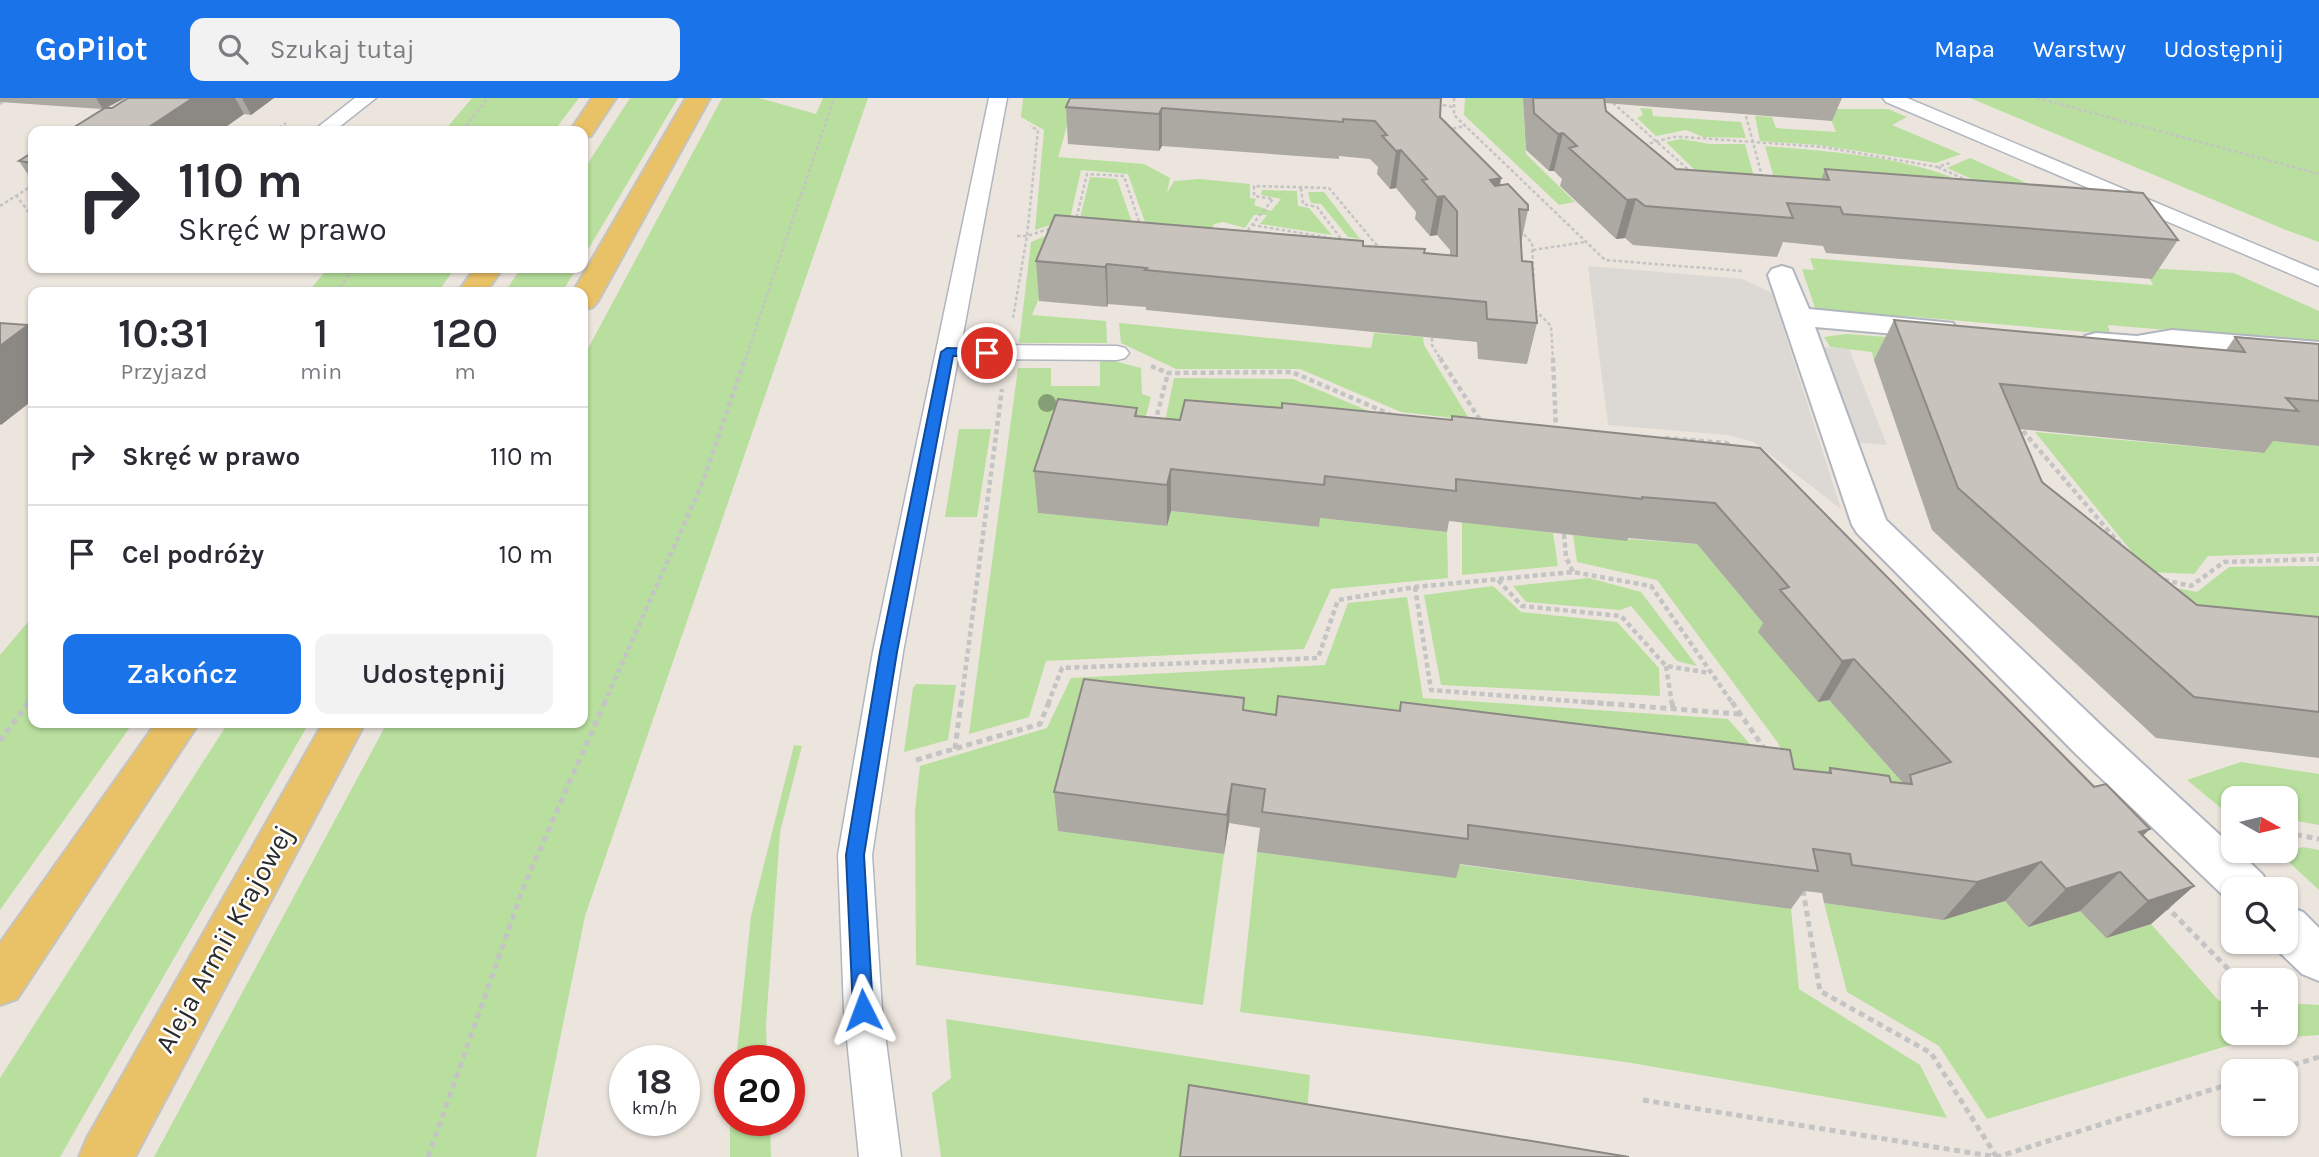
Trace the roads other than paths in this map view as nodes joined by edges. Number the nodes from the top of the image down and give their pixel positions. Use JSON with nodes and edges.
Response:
{"nodes":[{"id":1,"x":367,"y":98,"type":"edge"},
{"id":2,"x":604,"y":98,"type":"edge"},
{"id":3,"x":698,"y":98,"type":"edge"},
{"id":4,"x":998,"y":98,"type":"edge"},
{"id":5,"x":1892,"y":98,"type":"edge"},
{"id":6,"x":329,"y":126,"type":"edge"},
{"id":7,"x":585,"y":126,"type":"edge"},
{"id":8,"x":1782,"y":275,"type":"road end"},
{"id":9,"x":2319,"y":279,"type":"edge"},
{"id":10,"x":588,"y":292,"type":"edge"},
{"id":11,"x":1797,"y":317,"type":"junction"},
{"id":12,"x":1972,"y":332,"type":"edge"},
{"id":13,"x":2068,"y":340,"type":"edge"},
{"id":14,"x":2319,"y":351,"type":"edge"},
{"id":15,"x":947,"y":352,"type":"junction"},
{"id":16,"x":1117,"y":353,"type":"dead end"},
{"id":17,"x":175,"y":728,"type":"edge"},
{"id":18,"x":341,"y":728,"type":"edge"},
{"id":19,"x":2234,"y":877,"type":"edge"},
{"id":20,"x":2298,"y":939,"type":"edge"},
{"id":21,"x":2319,"y":959,"type":"edge"},
{"id":22,"x":0,"y":983,"type":"edge"},
{"id":23,"x":106,"y":1157,"type":"edge"},
{"id":24,"x":880,"y":1157,"type":"edge"}],
"edges":[{"from":1,"to":6,"type":"lane"},
{"from":2,"to":7,"type":"main road"},
{"from":3,"to":10,"type":"main road"},
{"from":4,"to":15,"type":"lane"},
{"from":5,"to":9,"type":"lane"},
{"from":8,"to":11,"type":"street"},
{"from":11,"to":12,"type":"street"},
{"from":11,"to":19,"type":"street"},
{"from":13,"to":14,"type":"street"},
{"from":15,"to":16,"type":"lane"},
{"from":15,"to":24,"type":"lane"},
{"from":17,"to":22,"type":"main road"},
{"from":18,"to":23,"type":"main road","name":"Aleja Armii Krajowej"},
{"from":20,"to":21,"type":"street"}]}
